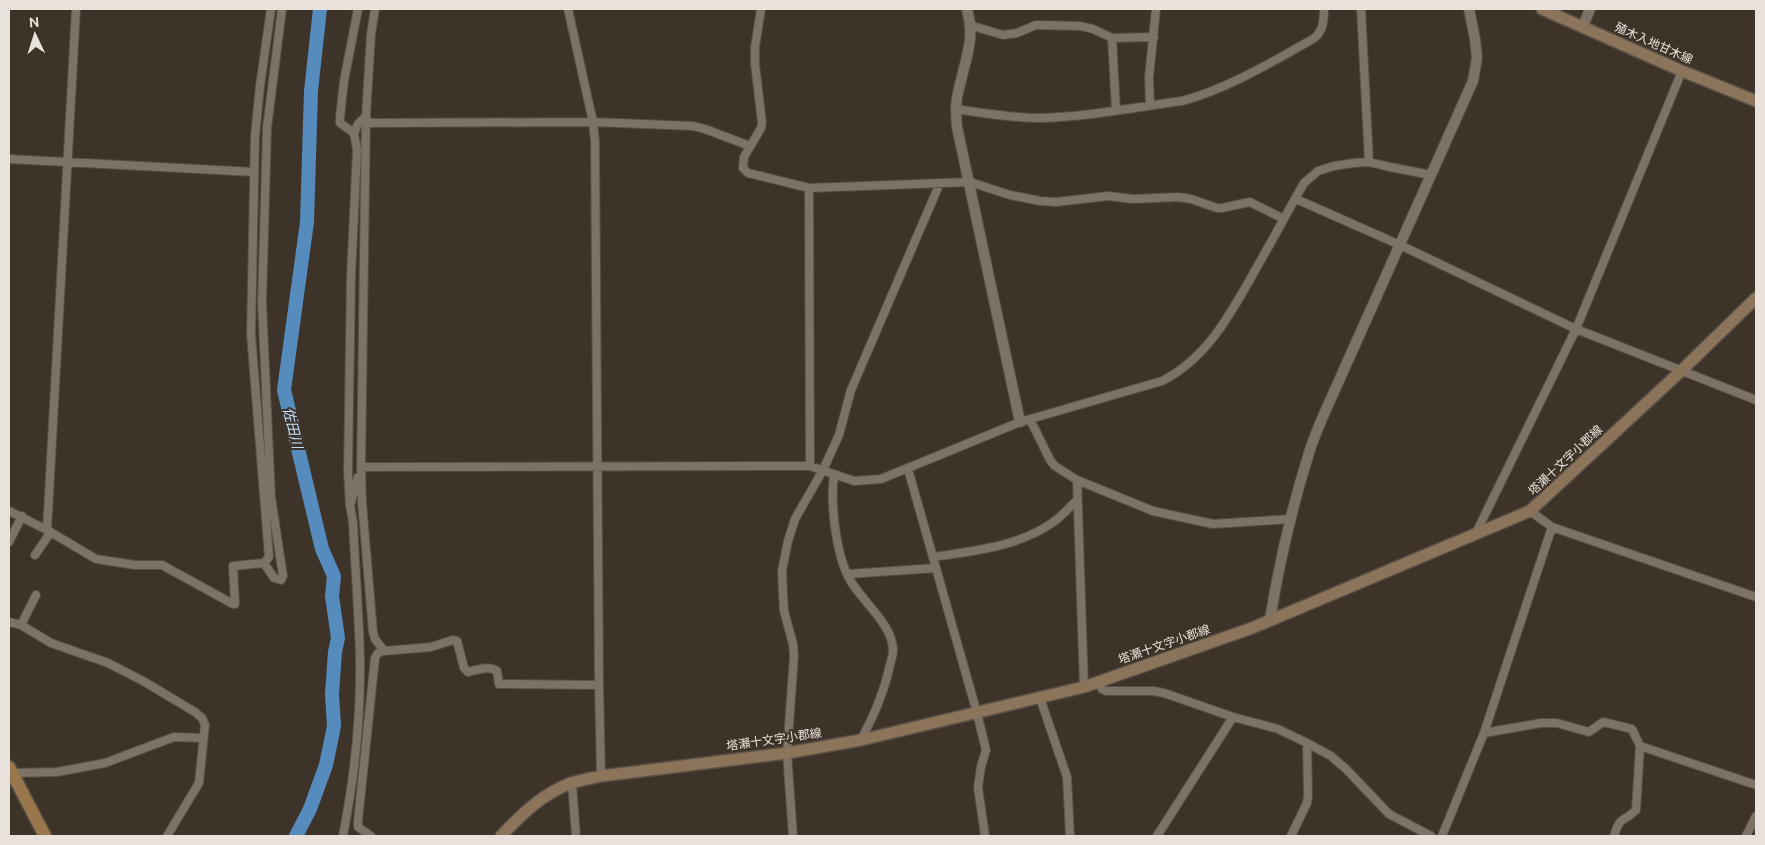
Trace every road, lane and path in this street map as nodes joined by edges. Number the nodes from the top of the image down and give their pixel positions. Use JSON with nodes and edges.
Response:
{"nodes":[{"id":1,"x":76,"y":9,"type":"edge"},
{"id":2,"x":271,"y":9,"type":"edge"},
{"id":3,"x":282,"y":9,"type":"edge"},
{"id":4,"x":358,"y":9,"type":"edge"},
{"id":5,"x":375,"y":9,"type":"edge"},
{"id":6,"x":568,"y":9,"type":"edge"},
{"id":7,"x":761,"y":9,"type":"edge"},
{"id":8,"x":967,"y":9,"type":"edge"},
{"id":9,"x":1156,"y":9,"type":"edge"},
{"id":10,"x":1324,"y":9,"type":"edge"},
{"id":11,"x":1361,"y":9,"type":"edge"},
{"id":12,"x":1469,"y":9,"type":"edge"},
{"id":13,"x":1542,"y":9,"type":"edge"},
{"id":14,"x":1590,"y":9,"type":"edge"},
{"id":15,"x":969,"y":25,"type":"junction"},
{"id":16,"x":1583,"y":26,"type":"junction"},
{"id":17,"x":1154,"y":37,"type":"junction"},
{"id":18,"x":1112,"y":38,"type":"junction"},
{"id":19,"x":1682,"y":71,"type":"junction"},
{"id":20,"x":1756,"y":101,"type":"edge"},
{"id":21,"x":1150,"y":105,"type":"junction"},
{"id":22,"x":955,"y":109,"type":"junction"},
{"id":23,"x":1116,"y":110,"type":"junction"},
{"id":24,"x":366,"y":116,"type":"junction"},
{"id":25,"x":594,"y":122,"type":"junction"},
{"id":26,"x":354,"y":133,"type":"junction"},
{"id":27,"x":750,"y":146,"type":"junction"},
{"id":28,"x":9,"y":159,"type":"edge"},
{"id":29,"x":68,"y":162,"type":"junction"},
{"id":30,"x":1369,"y":162,"type":"junction"},
{"id":31,"x":254,"y":172,"type":"junction"},
{"id":32,"x":1431,"y":174,"type":"junction"},
{"id":33,"x":970,"y":182,"type":"junction"},
{"id":34,"x":940,"y":183,"type":"junction"},
{"id":35,"x":809,"y":188,"type":"junction"},
{"id":36,"x":1296,"y":199,"type":"junction"},
{"id":37,"x":1284,"y":219,"type":"junction"},
{"id":38,"x":1400,"y":245,"type":"junction"},
{"id":39,"x":1756,"y":298,"type":"edge"},
{"id":40,"x":1576,"y":329,"type":"junction"},
{"id":41,"x":1681,"y":372,"type":"junction"},
{"id":42,"x":1756,"y":400,"type":"edge"},
{"id":43,"x":1025,"y":420,"type":"junction"},
{"id":44,"x":598,"y":465,"type":"junction"},
{"id":45,"x":810,"y":466,"type":"junction"},
{"id":46,"x":361,"y":467,"type":"junction"},
{"id":47,"x":908,"y":469,"type":"junction"},
{"id":48,"x":823,"y":470,"type":"junction"},
{"id":49,"x":834,"y":476,"type":"junction"},
{"id":50,"x":1077,"y":480,"type":"junction"},
{"id":51,"x":1077,"y":500,"type":"junction"},
{"id":52,"x":350,"y":506,"type":"junction"},
{"id":53,"x":9,"y":511,"type":"edge"},
{"id":54,"x":1530,"y":511,"type":"junction"},
{"id":55,"x":22,"y":516,"type":"junction"},
{"id":56,"x":1290,"y":519,"type":"junction"},
{"id":57,"x":1552,"y":527,"type":"junction"},
{"id":58,"x":49,"y":531,"type":"junction"},
{"id":59,"x":1475,"y":535,"type":"junction"},
{"id":60,"x":9,"y":542,"type":"edge"},
{"id":61,"x":35,"y":555,"type":"dead end"},
{"id":62,"x":934,"y":557,"type":"junction"},
{"id":63,"x":264,"y":563,"type":"junction"},
{"id":64,"x":936,"y":568,"type":"junction"},
{"id":65,"x":848,"y":574,"type":"junction"},
{"id":66,"x":36,"y":595,"type":"dead end"},
{"id":67,"x":1756,"y":597,"type":"edge"},
{"id":68,"x":1270,"y":620,"type":"junction"},
{"id":69,"x":9,"y":622,"type":"edge"},
{"id":70,"x":21,"y":625,"type":"junction"},
{"id":71,"x":384,"y":651,"type":"junction"},
{"id":72,"x":1098,"y":682,"type":"junction"},
{"id":73,"x":599,"y":685,"type":"junction"},
{"id":74,"x":1084,"y":687,"type":"junction"},
{"id":75,"x":1040,"y":698,"type":"junction"},
{"id":76,"x":977,"y":713,"type":"junction"},
{"id":77,"x":1233,"y":717,"type":"junction"},
{"id":78,"x":1484,"y":733,"type":"junction"},
{"id":79,"x":203,"y":738,"type":"junction"},
{"id":80,"x":861,"y":740,"type":"junction"},
{"id":81,"x":1307,"y":743,"type":"junction"},
{"id":82,"x":1640,"y":746,"type":"junction"},
{"id":83,"x":787,"y":753,"type":"junction"},
{"id":84,"x":10,"y":771,"type":"edge"},
{"id":85,"x":601,"y":776,"type":"junction"},
{"id":86,"x":572,"y":783,"type":"junction"},
{"id":87,"x":1756,"y":785,"type":"edge"},
{"id":88,"x":1756,"y":816,"type":"edge"},
{"id":89,"x":45,"y":836,"type":"edge"},
{"id":90,"x":167,"y":836,"type":"edge"},
{"id":91,"x":343,"y":836,"type":"edge"},
{"id":92,"x":371,"y":836,"type":"edge"},
{"id":93,"x":501,"y":836,"type":"edge"},
{"id":94,"x":576,"y":836,"type":"edge"},
{"id":95,"x":793,"y":836,"type":"edge"},
{"id":96,"x":985,"y":836,"type":"edge"},
{"id":97,"x":1070,"y":836,"type":"edge"},
{"id":98,"x":1157,"y":836,"type":"edge"},
{"id":99,"x":1291,"y":836,"type":"edge"},
{"id":100,"x":1431,"y":836,"type":"edge"},
{"id":101,"x":1442,"y":836,"type":"edge"},
{"id":102,"x":1614,"y":836,"type":"edge"},
{"id":103,"x":1746,"y":836,"type":"edge"}],
"edges":[{"from":1,"to":29,"type":"street"},
{"from":2,"to":31,"type":"street"},
{"from":3,"to":63,"type":"street"},
{"from":4,"to":26,"type":"street"},
{"from":5,"to":24,"type":"street"},
{"from":6,"to":25,"type":"street"},
{"from":7,"to":27,"type":"street"},
{"from":8,"to":15,"type":"street"},
{"from":9,"to":17,"type":"street"},
{"from":10,"to":21,"type":"street"},
{"from":11,"to":30,"type":"street"},
{"from":12,"to":32,"type":"street"},
{"from":13,"to":16,"type":"main road","name":"殖木入地甘木線"},
{"from":14,"to":16,"type":"street"},
{"from":15,"to":18,"type":"street"},
{"from":15,"to":22,"type":"street"},
{"from":16,"to":19,"type":"main road","name":"殖木入地甘木線"},
{"from":17,"to":18,"type":"street"},
{"from":17,"to":21,"type":"street"},
{"from":18,"to":23,"type":"street"},
{"from":19,"to":20,"type":"main road","name":"殖木入地甘木線"},
{"from":19,"to":40,"type":"street"},
{"from":21,"to":23,"type":"street"},
{"from":22,"to":23,"type":"street"},
{"from":22,"to":33,"type":"street"},
{"from":24,"to":25,"type":"street"},
{"from":24,"to":26,"type":"street"},
{"from":24,"to":46,"type":"street"},
{"from":25,"to":27,"type":"street"},
{"from":25,"to":44,"type":"street"},
{"from":26,"to":52,"type":"street"},
{"from":27,"to":35,"type":"street"},
{"from":28,"to":29,"type":"street"},
{"from":29,"to":31,"type":"street"},
{"from":29,"to":58,"type":"street"},
{"from":30,"to":32,"type":"street"},
{"from":30,"to":36,"type":"street"},
{"from":31,"to":63,"type":"street"},
{"from":32,"to":38,"type":"street"},
{"from":33,"to":34,"type":"street"},
{"from":33,"to":37,"type":"street"},
{"from":33,"to":43,"type":"street"},
{"from":34,"to":35,"type":"street"},
{"from":34,"to":48,"type":"street"},
{"from":35,"to":45,"type":"street"},
{"from":36,"to":37,"type":"street"},
{"from":36,"to":38,"type":"street"},
{"from":37,"to":43,"type":"street"},
{"from":38,"to":40,"type":"street"},
{"from":38,"to":56,"type":"street"},
{"from":39,"to":41,"type":"main road","name":"塔瀬十文字小郡線"},
{"from":40,"to":41,"type":"street"},
{"from":40,"to":59,"type":"street"},
{"from":41,"to":42,"type":"street"},
{"from":41,"to":54,"type":"main road","name":"塔瀬十文字小郡線"},
{"from":43,"to":47,"type":"street"},
{"from":43,"to":50,"type":"street"},
{"from":44,"to":45,"type":"street"},
{"from":44,"to":46,"type":"street"},
{"from":44,"to":73,"type":"street"},
{"from":45,"to":48,"type":"street"},
{"from":46,"to":52,"type":"street"},
{"from":46,"to":71,"type":"street"},
{"from":47,"to":49,"type":"street"},
{"from":47,"to":62,"type":"street"},
{"from":48,"to":49,"type":"street"},
{"from":48,"to":83,"type":"street"},
{"from":49,"to":65,"type":"street"},
{"from":50,"to":51,"type":"street"},
{"from":50,"to":56,"type":"street"},
{"from":51,"to":62,"type":"street"},
{"from":51,"to":74,"type":"street"},
{"from":52,"to":91,"type":"street"},
{"from":53,"to":55,"type":"street"},
{"from":54,"to":57,"type":"street"},
{"from":54,"to":59,"type":"main road","name":"塔瀬十文字小郡線"},
{"from":55,"to":58,"type":"street"},
{"from":55,"to":60,"type":"street"},
{"from":56,"to":68,"type":"street"},
{"from":57,"to":67,"type":"street"},
{"from":57,"to":78,"type":"street"},
{"from":58,"to":61,"type":"street"},
{"from":58,"to":63,"type":"street"},
{"from":59,"to":68,"type":"main road","name":"塔瀬十文字小郡線"},
{"from":62,"to":64,"type":"street"},
{"from":64,"to":65,"type":"street"},
{"from":64,"to":76,"type":"street"},
{"from":65,"to":80,"type":"street"},
{"from":66,"to":70,"type":"street"},
{"from":68,"to":72,"type":"main road","name":"塔瀬十文字小郡線"},
{"from":69,"to":70,"type":"street"},
{"from":70,"to":79,"type":"street"},
{"from":71,"to":73,"type":"street"},
{"from":71,"to":92,"type":"street"},
{"from":72,"to":74,"type":"main road","name":"塔瀬十文字小郡線"},
{"from":72,"to":77,"type":"street"},
{"from":73,"to":85,"type":"street"},
{"from":74,"to":75,"type":"main road","name":"塔瀬十文字小郡線"},
{"from":75,"to":76,"type":"main road","name":"塔瀬十文字小郡線"},
{"from":75,"to":97,"type":"street"},
{"from":76,"to":80,"type":"main road","name":"塔瀬十文字小郡線"},
{"from":76,"to":96,"type":"street"},
{"from":77,"to":81,"type":"street"},
{"from":77,"to":98,"type":"street"},
{"from":78,"to":82,"type":"street"},
{"from":78,"to":101,"type":"street"},
{"from":79,"to":84,"type":"street"},
{"from":79,"to":90,"type":"street"},
{"from":80,"to":83,"type":"main road","name":"塔瀬十文字小郡線"},
{"from":81,"to":99,"type":"street"},
{"from":81,"to":100,"type":"street"},
{"from":82,"to":87,"type":"street"},
{"from":82,"to":102,"type":"street"},
{"from":83,"to":85,"type":"main road","name":"塔瀬十文字小郡線"},
{"from":83,"to":95,"type":"street"},
{"from":84,"to":89,"type":"main road"},
{"from":85,"to":86,"type":"main road","name":"塔瀬十文字小郡線"},
{"from":86,"to":93,"type":"main road","name":"塔瀬十文字小郡線"},
{"from":86,"to":94,"type":"street"},
{"from":88,"to":103,"type":"street"}]}
